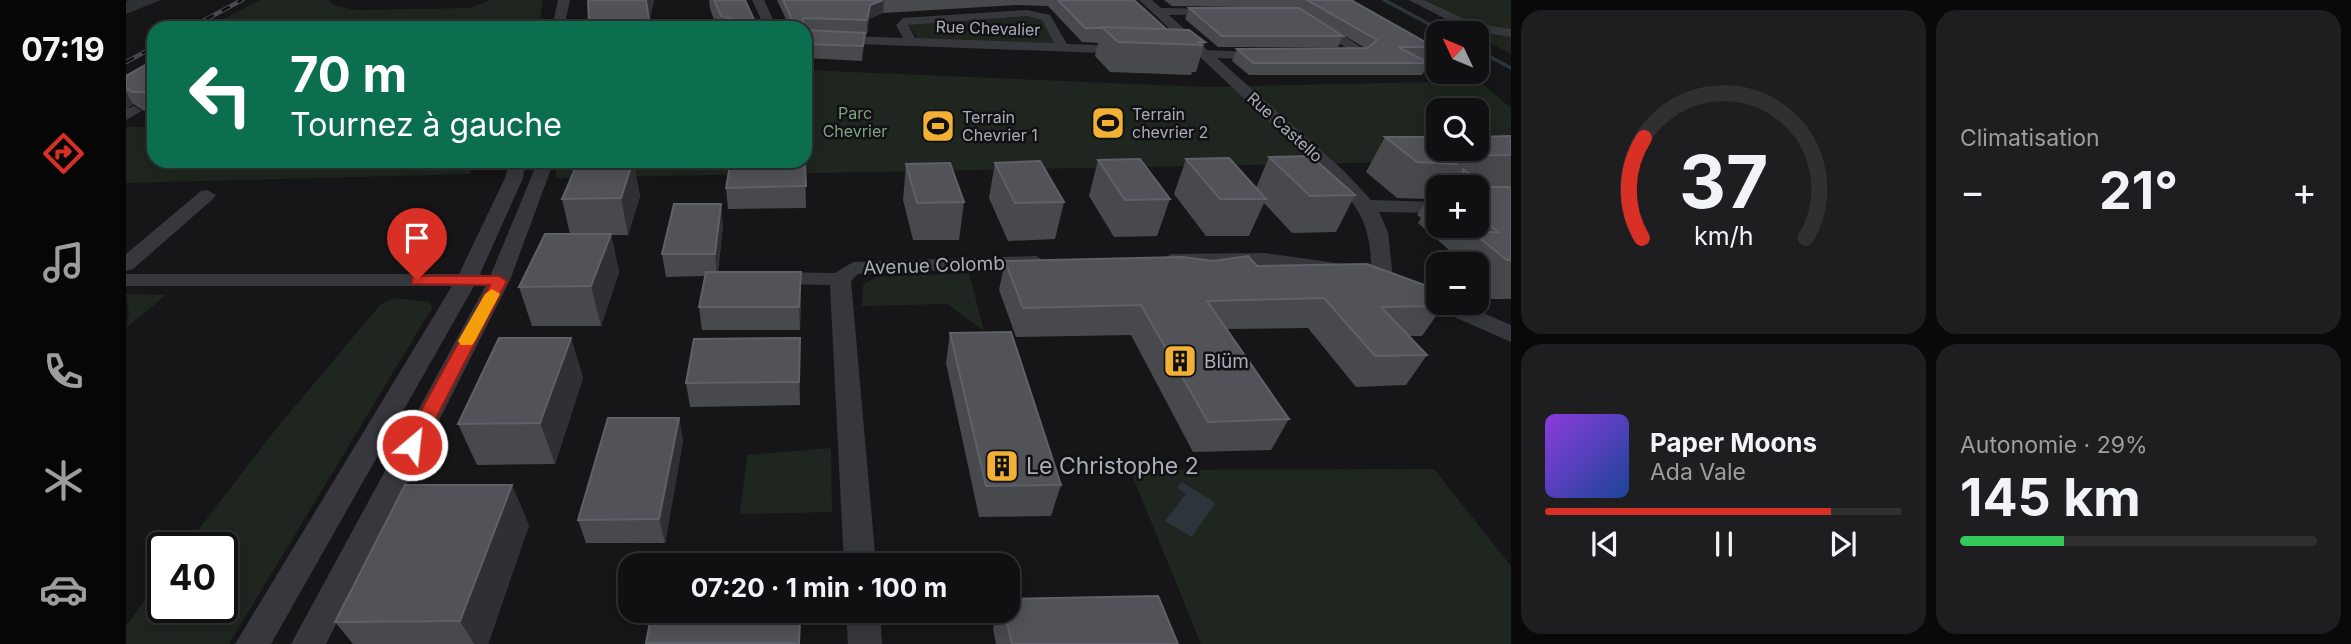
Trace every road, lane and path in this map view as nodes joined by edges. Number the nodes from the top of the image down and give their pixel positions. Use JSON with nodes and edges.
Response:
{"nodes":[{"id":1,"x":564,"y":0,"type":"edge"},
{"id":2,"x":758,"y":0,"type":"edge"},
{"id":3,"x":1144,"y":0,"type":"edge"},
{"id":4,"x":1415,"y":0,"type":"edge"},
{"id":5,"x":1235,"y":11,"type":"edge"},
{"id":6,"x":1157,"y":12,"type":"junction"},
{"id":7,"x":1304,"y":14,"type":"edge"},
{"id":8,"x":560,"y":21,"type":"edge"},
{"id":9,"x":768,"y":21,"type":"edge"},
{"id":10,"x":1511,"y":33,"type":"edge"},
{"id":11,"x":812,"y":38,"type":"edge"},
{"id":12,"x":911,"y":42,"type":"junction"},
{"id":13,"x":1063,"y":48,"type":"junction"},
{"id":14,"x":1203,"y":53,"type":"junction"},
{"id":15,"x":1284,"y":55,"type":"edge"},
{"id":16,"x":1325,"y":55,"type":"edge"},
{"id":17,"x":515,"y":168,"type":"edge"},
{"id":18,"x":542,"y":168,"type":"edge"},
{"id":19,"x":506,"y":194,"type":"junction"},
{"id":20,"x":533,"y":194,"type":"junction"},
{"id":21,"x":207,"y":195,"type":"dead end"},
{"id":22,"x":1367,"y":206,"type":"junction"},
{"id":23,"x":1426,"y":207,"type":"edge"},
{"id":24,"x":1265,"y":259,"type":"joint"},
{"id":25,"x":1053,"y":261,"type":"edge"},
{"id":26,"x":126,"y":265,"type":"edge"},
{"id":27,"x":1151,"y":267,"type":"edge"},
{"id":28,"x":753,"y":277,"type":"edge"},
{"id":29,"x":840,"y":279,"type":"junction"},
{"id":30,"x":1382,"y":279,"type":"junction"},
{"id":31,"x":126,"y":280,"type":"edge"},
{"id":32,"x":483,"y":280,"type":"junction"},
{"id":33,"x":1405,"y":288,"type":"edge"},
{"id":34,"x":1472,"y":315,"type":"edge"},
{"id":35,"x":1506,"y":329,"type":"edge"},
{"id":36,"x":859,"y":553,"type":"edge"},
{"id":37,"x":864,"y":623,"type":"edge"},
{"id":38,"x":252,"y":644,"type":"edge"},
{"id":39,"x":308,"y":644,"type":"edge"},
{"id":40,"x":865,"y":644,"type":"edge"}],
"edges":[{"from":1,"to":8,"type":"street"},
{"from":2,"to":9,"type":"street"},
{"from":3,"to":6,"type":"street","name":"Rue Castello"},
{"from":4,"to":10,"type":"street"},
{"from":5,"to":6,"type":"street"},
{"from":6,"to":14,"type":"street","name":"Rue Castello"},
{"from":7,"to":16,"type":"street"},
{"from":11,"to":12,"type":"street","name":"Rue Chevalier"},
{"from":12,"to":13,"type":"street","name":"Rue Chevalier"},
{"from":12,"to":13,"type":"street","name":"Rue Chevalier"},
{"from":13,"to":14,"type":"street","name":"Rue Chevalier"},
{"from":14,"to":15,"type":"street","name":"Rue Chevalier"},
{"from":14,"to":22,"type":"street","name":"Rue Castello"},
{"from":17,"to":19,"type":"street"},
{"from":18,"to":20,"type":"street"},
{"from":19,"to":20,"type":"street"},
{"from":19,"to":32,"type":"street"},
{"from":20,"to":32,"type":"street"},
{"from":21,"to":26,"type":"street"},
{"from":22,"to":23,"type":"street"},
{"from":22,"to":30,"type":"street","name":"Rue Castello"},
{"from":24,"to":27,"type":"street"},
{"from":24,"to":30,"type":"street"},
{"from":25,"to":29,"type":"street","name":"Avenue Colomb"},
{"from":28,"to":29,"type":"street"},
{"from":29,"to":36,"type":"street","name":"Avenue Colomb"},
{"from":30,"to":33,"type":"street"},
{"from":31,"to":32,"type":"street"},
{"from":32,"to":38,"type":"street"},
{"from":32,"to":39,"type":"street"},
{"from":34,"to":35,"type":"street"},
{"from":37,"to":40,"type":"street"}]}
